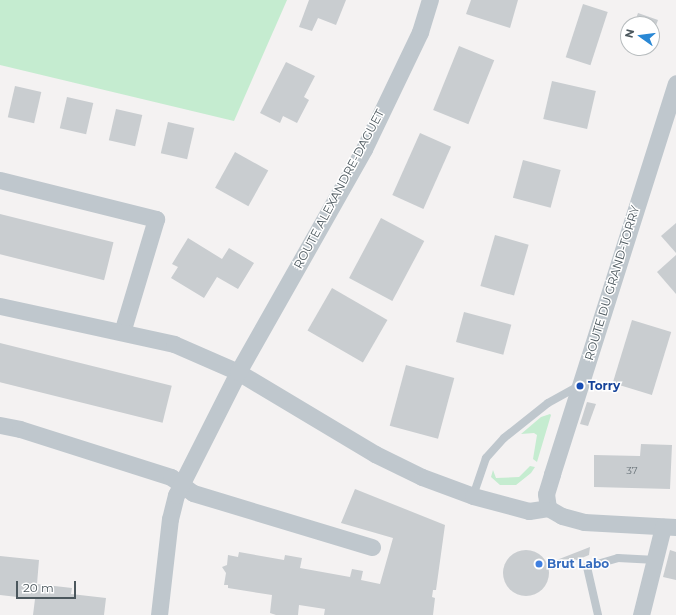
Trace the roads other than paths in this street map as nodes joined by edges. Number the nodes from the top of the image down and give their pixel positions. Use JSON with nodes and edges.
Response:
{"nodes":[{"id":1,"x":430,"y":0,"type":"edge"},
{"id":2,"x":676,"y":83,"type":"edge"},
{"id":3,"x":0,"y":180,"type":"edge"},
{"id":4,"x":0,"y":306,"type":"edge"},
{"id":5,"x":122,"y":332,"type":"junction"},
{"id":6,"x":238,"y":372,"type":"junction"},
{"id":7,"x":580,"y":386,"type":"junction"},
{"id":8,"x":0,"y":425,"type":"edge"},
{"id":9,"x":182,"y":484,"type":"junction"},
{"id":10,"x":473,"y":496,"type":"junction"},
{"id":11,"x":548,"y":508,"type":"junction"},
{"id":12,"x":670,"y":527,"type":"edge"},
{"id":13,"x":372,"y":547,"type":"dead end"},
{"id":14,"x":656,"y":560,"type":"junction"},
{"id":15,"x":159,"y":615,"type":"edge"},
{"id":16,"x":598,"y":615,"type":"edge"},
{"id":17,"x":641,"y":615,"type":"edge"}],
"edges":[{"from":1,"to":6,"type":"street","name":"ROUTE ALEXANDRE-DAGUET"},
{"from":2,"to":7,"type":"street","name":"ROUTE DU GRAND-TORRY"},
{"from":3,"to":5,"type":"street"},
{"from":4,"to":5,"type":"street"},
{"from":5,"to":6,"type":"street"},
{"from":6,"to":9,"type":"street","name":"ROUTE ALEXANDRE-DAGUET"},
{"from":6,"to":10,"type":"street"},
{"from":7,"to":10,"type":"lane"},
{"from":7,"to":11,"type":"street","name":"ROUTE DU GRAND-TORRY"},
{"from":8,"to":9,"type":"street"},
{"from":9,"to":13,"type":"street"},
{"from":9,"to":15,"type":"street","name":"ROUTE ALEXANDRE-DAGUET"},
{"from":10,"to":11,"type":"street"},
{"from":11,"to":12,"type":"street"},
{"from":12,"to":14,"type":"street"},
{"from":14,"to":16,"type":"lane"},
{"from":14,"to":17,"type":"street"}]}
